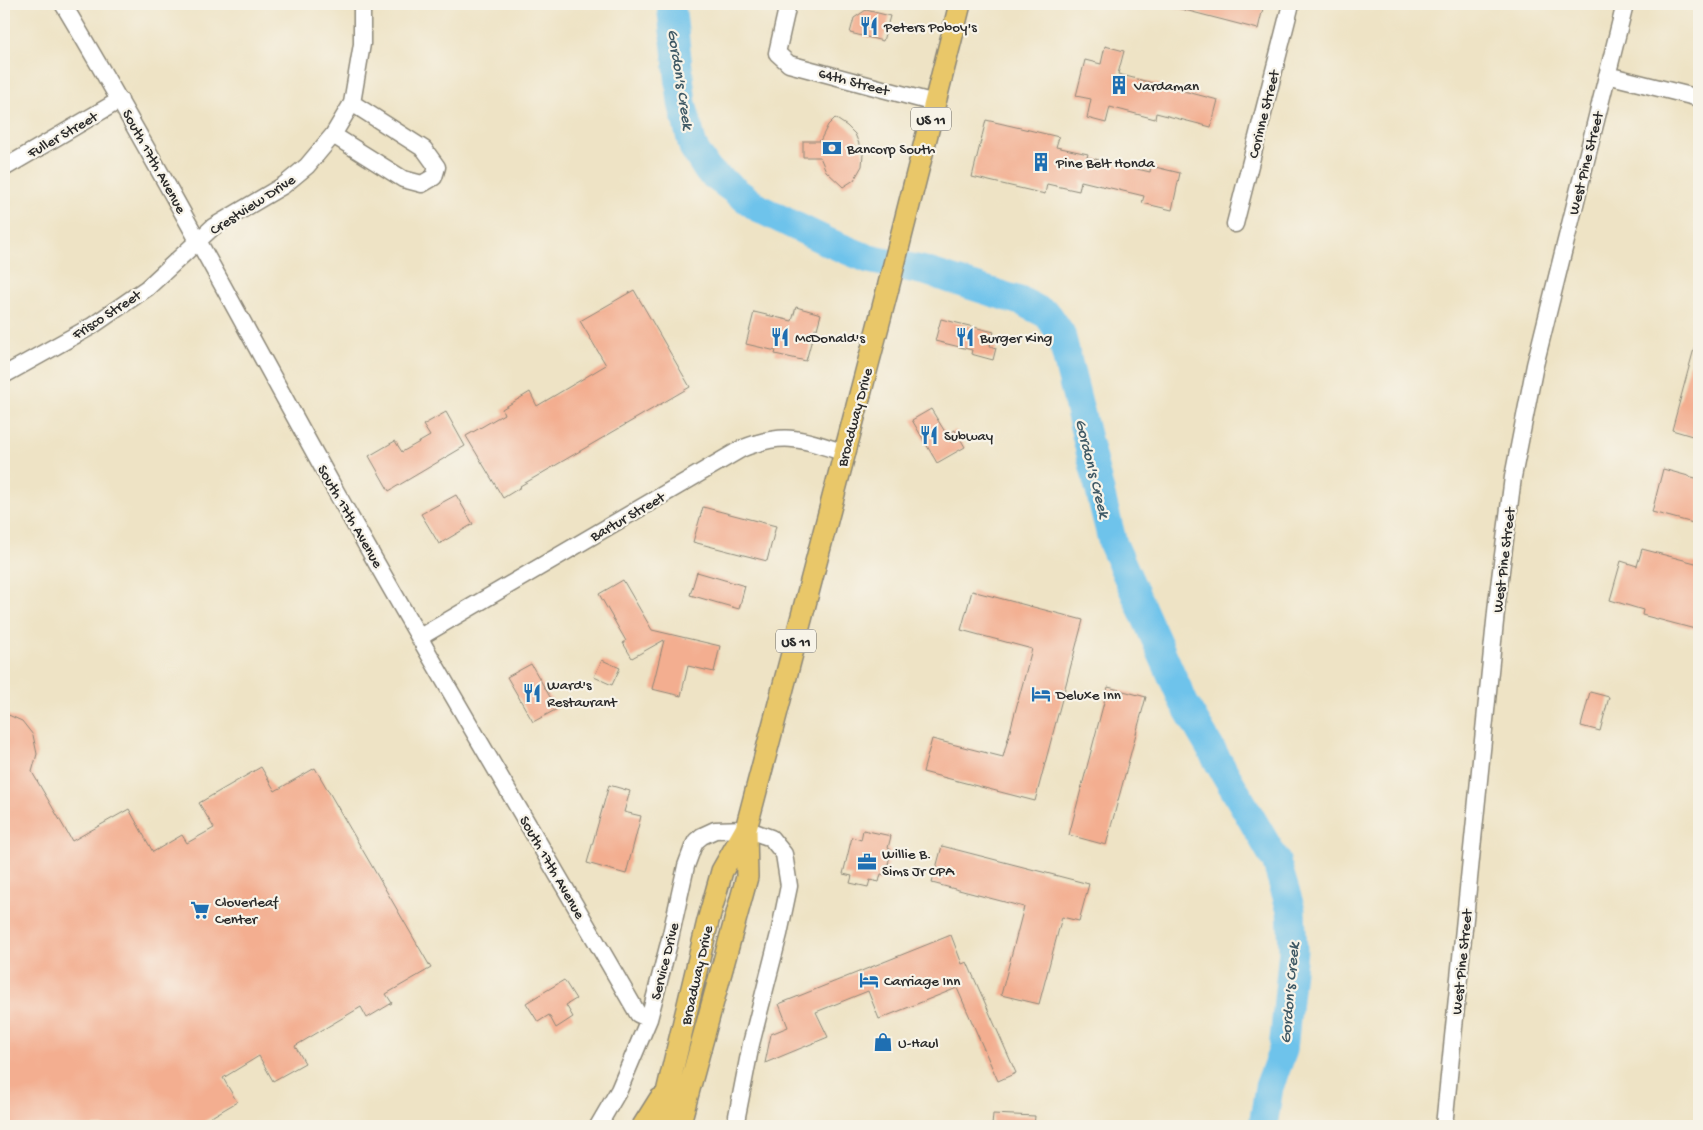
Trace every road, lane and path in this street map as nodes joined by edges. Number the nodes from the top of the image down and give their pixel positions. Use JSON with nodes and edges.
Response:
{"nodes":[{"id":1,"x":63,"y":4,"type":"edge"},
{"id":2,"x":362,"y":4,"type":"edge"},
{"id":3,"x":788,"y":4,"type":"edge"},
{"id":4,"x":960,"y":4,"type":"edge"},
{"id":5,"x":1291,"y":4,"type":"edge"},
{"id":6,"x":1625,"y":4,"type":"edge"},
{"id":7,"x":1607,"y":75,"type":"junction"},
{"id":8,"x":1699,"y":98,"type":"edge"},
{"id":9,"x":120,"y":100,"type":"junction"},
{"id":10,"x":352,"y":103,"type":"junction"},
{"id":11,"x":934,"y":103,"type":"junction"},
{"id":12,"x":333,"y":136,"type":"junction"},
{"id":13,"x":4,"y":168,"type":"edge"},
{"id":14,"x":1235,"y":224,"type":"dead end"},
{"id":15,"x":198,"y":240,"type":"junction"},
{"id":16,"x":4,"y":375,"type":"edge"},
{"id":17,"x":845,"y":453,"type":"junction"},
{"id":18,"x":420,"y":637,"type":"junction"},
{"id":19,"x":746,"y":829,"type":"junction"},
{"id":20,"x":649,"y":1019,"type":"junction"},
{"id":21,"x":695,"y":1066,"type":"junction"},
{"id":22,"x":671,"y":1081,"type":"junction"},
{"id":23,"x":598,"y":1126,"type":"edge"},
{"id":24,"x":642,"y":1126,"type":"edge"},
{"id":25,"x":659,"y":1126,"type":"edge"},
{"id":26,"x":679,"y":1126,"type":"edge"},
{"id":27,"x":696,"y":1126,"type":"edge"},
{"id":28,"x":736,"y":1126,"type":"edge"},
{"id":29,"x":1444,"y":1126,"type":"edge"}],
"edges":[{"from":1,"to":9,"type":"street","name":"South 17th Avenue"},
{"from":2,"to":10,"type":"street","name":"Crestview Drive"},
{"from":3,"to":11,"type":"street","name":"64th Street"},
{"from":4,"to":11,"type":"main road","name":"Broadway Drive","number":"US 11"},
{"from":5,"to":14,"type":"street","name":"Corinne Street"},
{"from":6,"to":7,"type":"street","name":"West Pine Street"},
{"from":7,"to":8,"type":"street"},
{"from":7,"to":29,"type":"street","name":"West Pine Street"},
{"from":9,"to":13,"type":"street","name":"Fuller Street"},
{"from":9,"to":15,"type":"street","name":"South 17th Avenue"},
{"from":10,"to":12,"type":"street","name":"Crestview Drive"},
{"from":10,"to":12,"type":"street"},
{"from":11,"to":17,"type":"main road","name":"Broadway Drive","number":"US 11"},
{"from":12,"to":15,"type":"street","name":"Crestview Drive"},
{"from":15,"to":16,"type":"street","name":"Frisco Street"},
{"from":15,"to":18,"type":"street","name":"South 17th Avenue"},
{"from":17,"to":18,"type":"street","name":"Bartur Street"},
{"from":17,"to":19,"type":"main road","name":"Broadway Drive","number":"US 11"},
{"from":18,"to":20,"type":"street","name":"South 17th Avenue"},
{"from":19,"to":20,"type":"street","name":"Service Drive"},
{"from":19,"to":21,"type":"main road","name":"Broadway Drive","number":"US 11"},
{"from":19,"to":22,"type":"main road","name":"Broadway Drive","number":"US 11"},
{"from":19,"to":28,"type":"street"},
{"from":20,"to":23,"type":"street","name":"Service Drive"},
{"from":21,"to":26,"type":"main road","name":"Broadway Drive","number":"US 11"},
{"from":21,"to":27,"type":"main road"},
{"from":22,"to":24,"type":"main road"},
{"from":22,"to":25,"type":"main road","name":"Broadway Drive","number":"US 11"}]}
